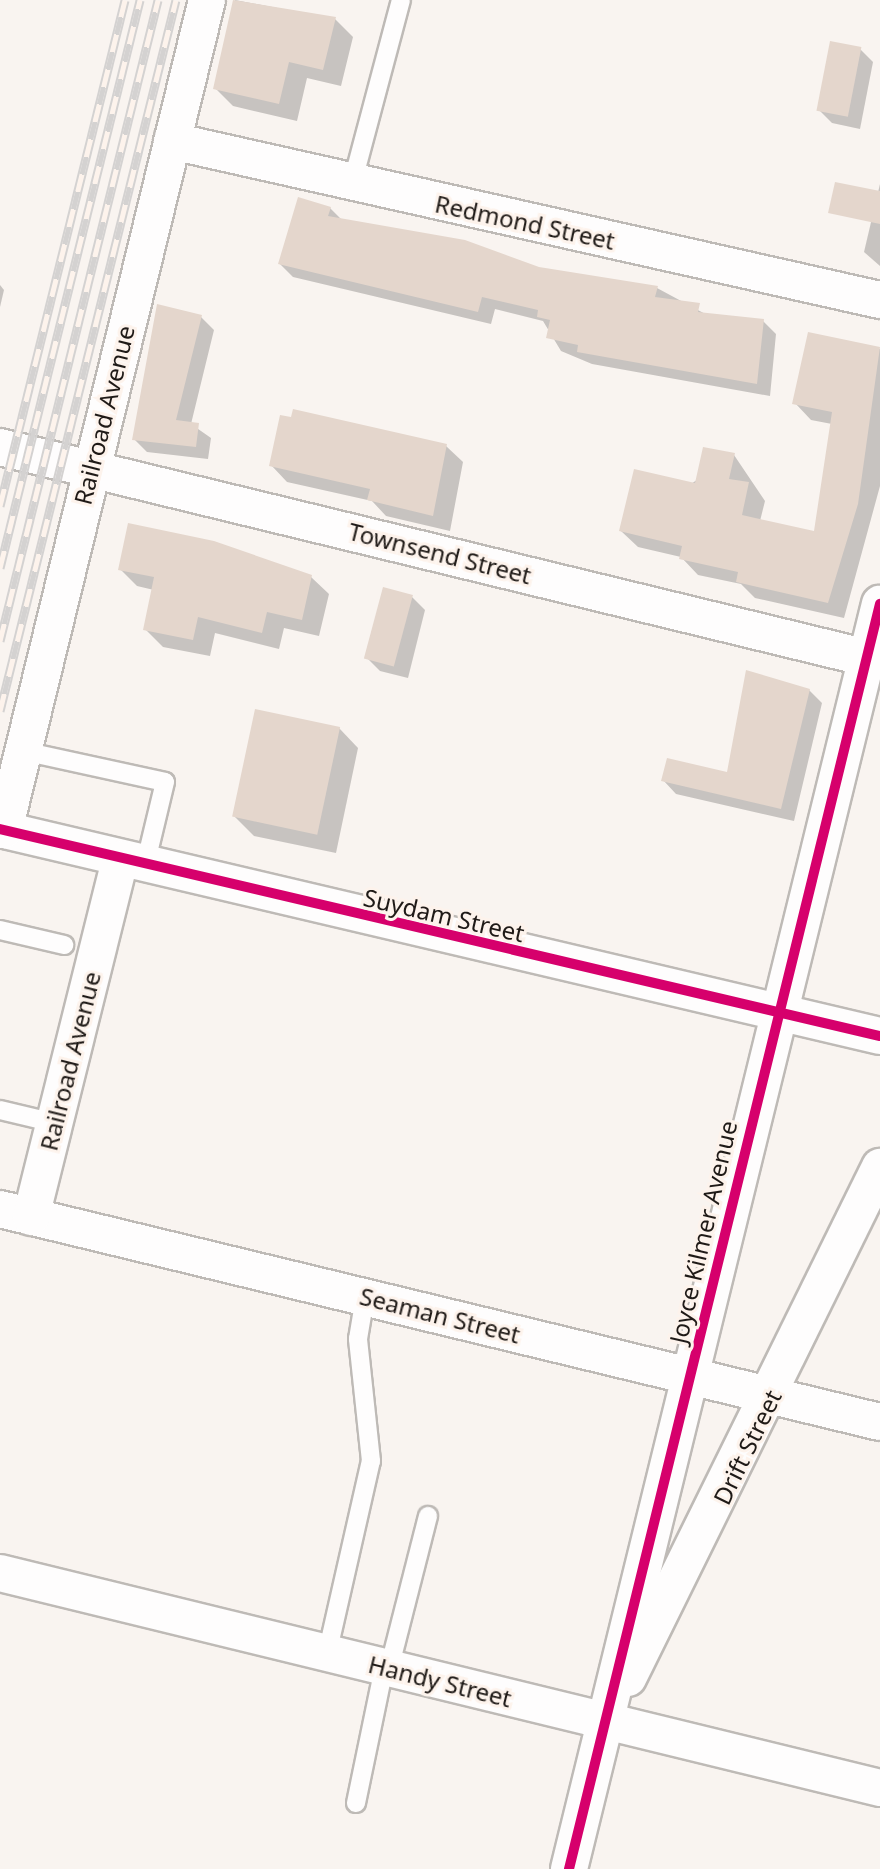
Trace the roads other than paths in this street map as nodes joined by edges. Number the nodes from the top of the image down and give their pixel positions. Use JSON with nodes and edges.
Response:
{"nodes":[{"id":1,"x":207,"y":0,"type":"edge"},
{"id":2,"x":401,"y":0,"type":"edge"},
{"id":3,"x":172,"y":141,"type":"junction"},
{"id":4,"x":352,"y":184,"type":"junction"},
{"id":5,"x":880,"y":300,"type":"edge"},
{"id":6,"x":0,"y":447,"type":"edge"},
{"id":7,"x":91,"y":468,"type":"junction"},
{"id":8,"x":880,"y":604,"type":"edge"},
{"id":9,"x":874,"y":659,"type":"edge"},
{"id":10,"x":23,"y":751,"type":"junction"},
{"id":11,"x":1,"y":837,"type":"edge"},
{"id":12,"x":133,"y":862,"type":"junction"},
{"id":13,"x":0,"y":930,"type":"edge"},
{"id":14,"x":64,"y":945,"type":"dead end"},
{"id":15,"x":776,"y":1014,"type":"junction"},
{"id":16,"x":880,"y":1036,"type":"edge"},
{"id":17,"x":0,"y":1110,"type":"edge"},
{"id":18,"x":55,"y":1123,"type":"junction"},
{"id":19,"x":880,"y":1167,"type":"edge"},
{"id":20,"x":16,"y":1213,"type":"edge"},
{"id":21,"x":365,"y":1297,"type":"junction"},
{"id":22,"x":690,"y":1374,"type":"junction"},
{"id":23,"x":772,"y":1396,"type":"junction"},
{"id":24,"x":880,"y":1422,"type":"edge"},
{"id":25,"x":428,"y":1516,"type":"dead end"},
{"id":26,"x":0,"y":1573,"type":"edge"},
{"id":27,"x":327,"y":1654,"type":"junction"},
{"id":28,"x":387,"y":1668,"type":"junction"},
{"id":29,"x":604,"y":1721,"type":"junction"},
{"id":30,"x":880,"y":1788,"type":"edge"},
{"id":31,"x":356,"y":1803,"type":"dead end"},
{"id":32,"x":569,"y":1869,"type":"edge"}],
"edges":[{"from":1,"to":3,"type":"street","name":"Railroad Avenue"},
{"from":2,"to":4,"type":"lane"},
{"from":3,"to":4,"type":"street","name":"Redmond Street"},
{"from":3,"to":7,"type":"street","name":"Railroad Avenue"},
{"from":4,"to":5,"type":"street","name":"Redmond Street"},
{"from":6,"to":7,"type":"street","name":"Townsend Street"},
{"from":7,"to":9,"type":"street","name":"Townsend Street"},
{"from":7,"to":10,"type":"street","name":"Railroad Avenue"},
{"from":8,"to":9,"type":"street","name":"Joyce Kilmer Avenue"},
{"from":9,"to":15,"type":"street","name":"Joyce Kilmer Avenue"},
{"from":10,"to":11,"type":"street","name":"Railroad Avenue"},
{"from":10,"to":12,"type":"lane"},
{"from":11,"to":12,"type":"street","name":"Suydam Street"},
{"from":12,"to":15,"type":"street","name":"Suydam Street"},
{"from":12,"to":18,"type":"street","name":"Railroad Avenue"},
{"from":13,"to":14,"type":"lane"},
{"from":15,"to":16,"type":"street","name":"Suydam Street"},
{"from":15,"to":22,"type":"street","name":"Joyce Kilmer Avenue"},
{"from":17,"to":18,"type":"lane"},
{"from":18,"to":20,"type":"street","name":"Railroad Avenue"},
{"from":19,"to":23,"type":"street","name":"Drift Street"},
{"from":20,"to":21,"type":"street","name":"Seaman Street"},
{"from":21,"to":22,"type":"street","name":"Seaman Street"},
{"from":21,"to":27,"type":"lane"},
{"from":22,"to":23,"type":"street","name":"Seaman Street"},
{"from":22,"to":29,"type":"street","name":"Joyce Kilmer Avenue"},
{"from":23,"to":24,"type":"street","name":"Seaman Street"},
{"from":23,"to":29,"type":"street","name":"Drift Street"},
{"from":25,"to":28,"type":"lane"},
{"from":26,"to":27,"type":"street","name":"Handy Street"},
{"from":27,"to":28,"type":"street","name":"Handy Street"},
{"from":28,"to":29,"type":"street","name":"Handy Street"},
{"from":28,"to":31,"type":"lane"},
{"from":29,"to":30,"type":"street","name":"Handy Street"},
{"from":29,"to":32,"type":"street","name":"Joyce Kilmer Avenue"}]}
